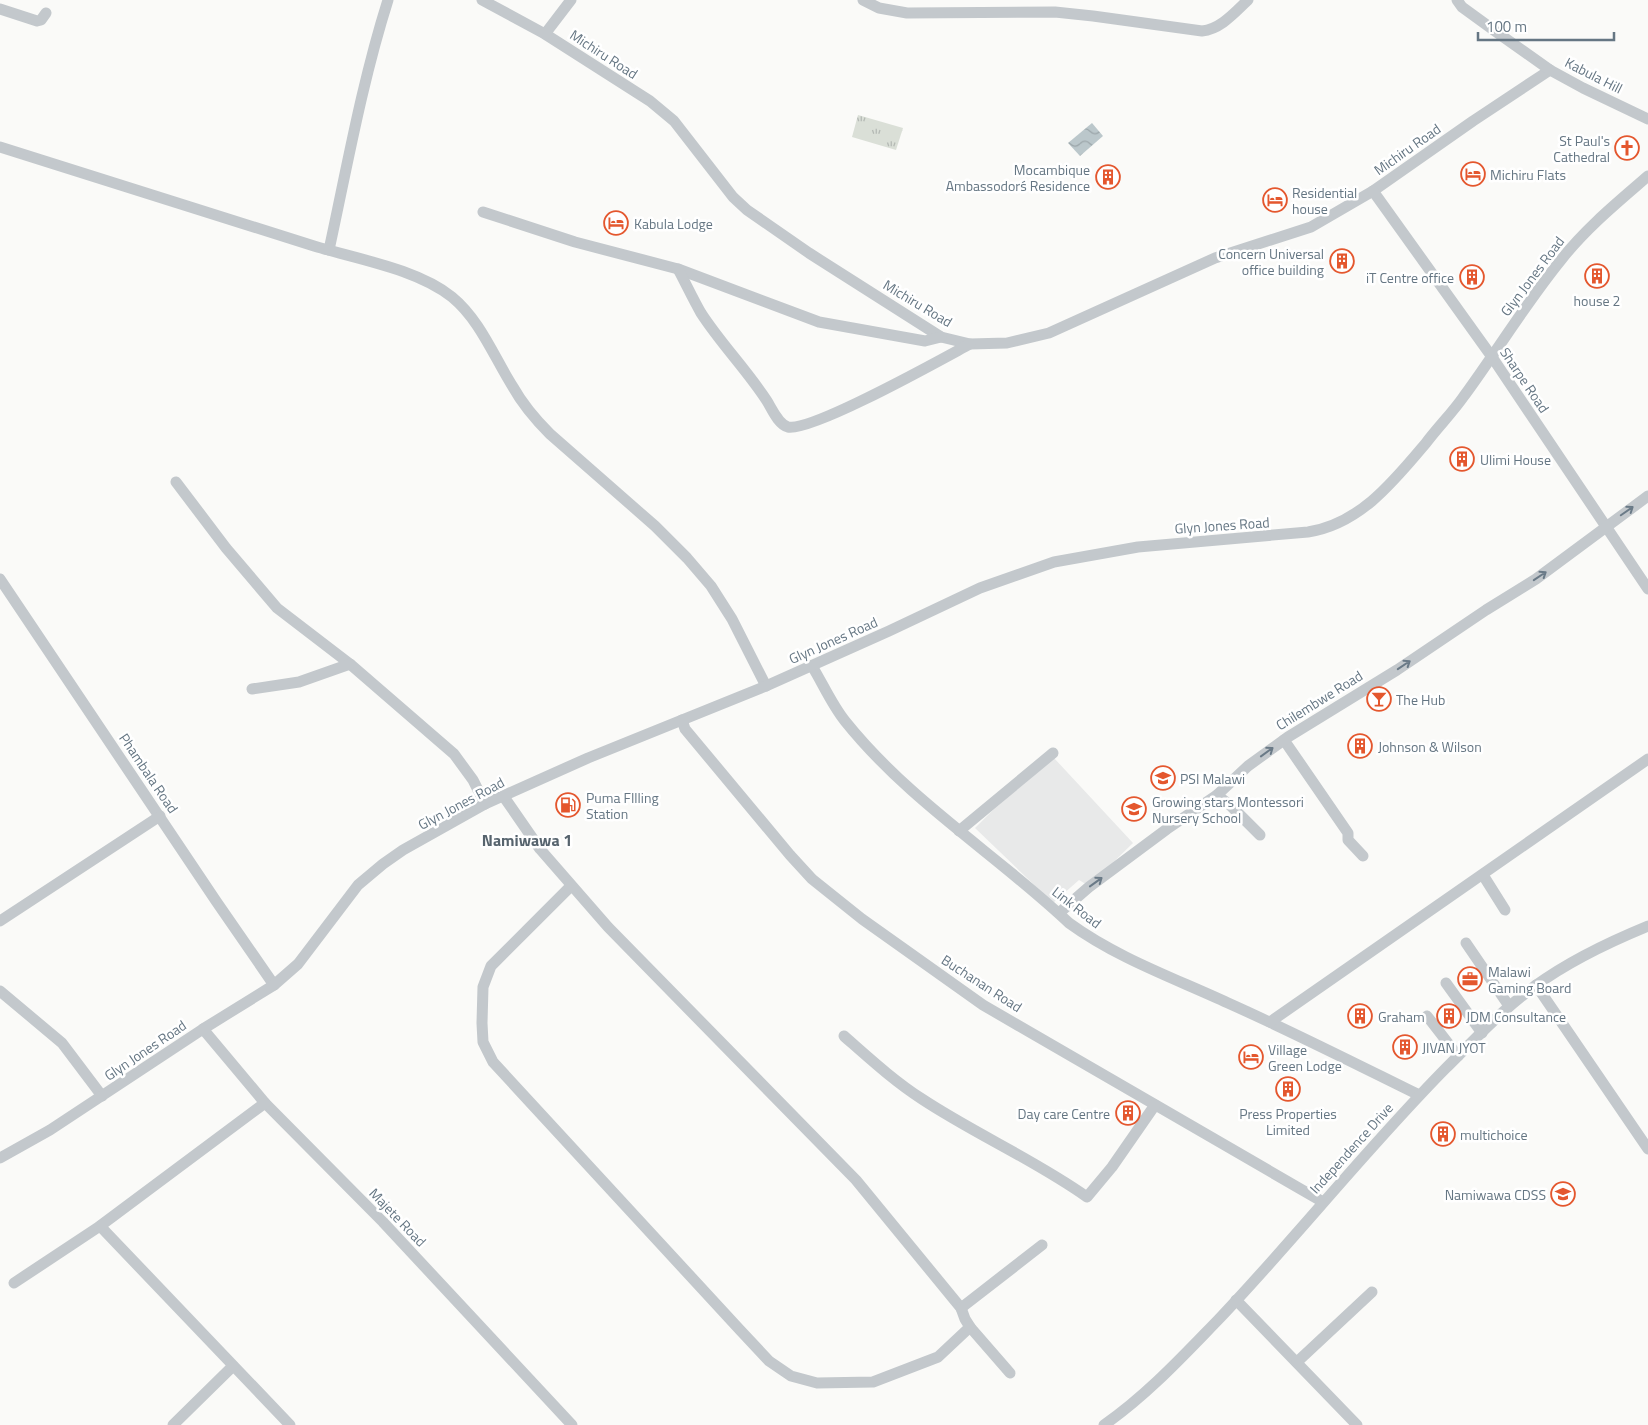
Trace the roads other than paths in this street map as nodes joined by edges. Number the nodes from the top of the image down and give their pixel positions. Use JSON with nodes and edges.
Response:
{"nodes":[{"id":1,"x":388,"y":0,"type":"edge"},
{"id":2,"x":482,"y":0,"type":"edge"},
{"id":3,"x":571,"y":0,"type":"edge"},
{"id":4,"x":862,"y":0,"type":"edge"},
{"id":5,"x":1248,"y":0,"type":"edge"},
{"id":6,"x":1456,"y":0,"type":"edge"},
{"id":7,"x":0,"y":9,"type":"edge"},
{"id":8,"x":46,"y":13,"type":"dead end"},
{"id":9,"x":545,"y":34,"type":"junction"},
{"id":10,"x":1550,"y":70,"type":"junction"},
{"id":11,"x":1648,"y":119,"type":"edge"},
{"id":12,"x":0,"y":147,"type":"edge"},
{"id":13,"x":1648,"y":176,"type":"edge"},
{"id":14,"x":1373,"y":191,"type":"junction"},
{"id":15,"x":483,"y":212,"type":"dead end"},
{"id":16,"x":329,"y":250,"type":"junction"},
{"id":17,"x":678,"y":269,"type":"junction"},
{"id":18,"x":941,"y":337,"type":"junction"},
{"id":19,"x":970,"y":344,"type":"junction"},
{"id":20,"x":1492,"y":357,"type":"junction"},
{"id":21,"x":176,"y":482,"type":"dead end"},
{"id":22,"x":1648,"y":496,"type":"edge"},
{"id":23,"x":1606,"y":526,"type":"junction"},
{"id":24,"x":0,"y":579,"type":"edge"},
{"id":25,"x":1648,"y":589,"type":"edge"},
{"id":26,"x":350,"y":664,"type":"junction"},
{"id":27,"x":812,"y":666,"type":"junction"},
{"id":28,"x":766,"y":686,"type":"junction"},
{"id":29,"x":252,"y":689,"type":"dead end"},
{"id":30,"x":682,"y":720,"type":"junction"},
{"id":31,"x":1284,"y":740,"type":"junction"},
{"id":32,"x":1053,"y":753,"type":"dead end"},
{"id":33,"x":1648,"y":759,"type":"edge"},
{"id":34,"x":1217,"y":795,"type":"junction"},
{"id":35,"x":504,"y":797,"type":"junction"},
{"id":36,"x":485,"y":804,"type":"junction"},
{"id":37,"x":160,"y":816,"type":"junction"},
{"id":38,"x":959,"y":830,"type":"junction"},
{"id":39,"x":1260,"y":835,"type":"dead end"},
{"id":40,"x":1362,"y":856,"type":"dead end"},
{"id":41,"x":1482,"y":875,"type":"junction"},
{"id":42,"x":572,"y":886,"type":"junction"},
{"id":43,"x":1505,"y":910,"type":"dead end"},
{"id":44,"x":1059,"y":913,"type":"junction"},
{"id":45,"x":0,"y":920,"type":"edge"},
{"id":46,"x":1648,"y":926,"type":"edge"},
{"id":47,"x":1466,"y":943,"type":"dead end"},
{"id":48,"x":1446,"y":982,"type":"dead end"},
{"id":49,"x":274,"y":985,"type":"junction"},
{"id":50,"x":1536,"y":985,"type":"junction"},
{"id":51,"x":0,"y":991,"type":"edge"},
{"id":52,"x":1509,"y":1006,"type":"junction"},
{"id":53,"x":1427,"y":1016,"type":"dead end"},
{"id":54,"x":1270,"y":1022,"type":"junction"},
{"id":55,"x":203,"y":1029,"type":"junction"},
{"id":56,"x":1482,"y":1033,"type":"junction"},
{"id":57,"x":844,"y":1036,"type":"dead end"},
{"id":58,"x":1458,"y":1056,"type":"junction"},
{"id":59,"x":1419,"y":1095,"type":"junction"},
{"id":60,"x":102,"y":1096,"type":"junction"},
{"id":61,"x":265,"y":1103,"type":"junction"},
{"id":62,"x":1155,"y":1104,"type":"junction"},
{"id":63,"x":1648,"y":1149,"type":"edge"},
{"id":64,"x":0,"y":1158,"type":"edge"},
{"id":65,"x":1323,"y":1202,"type":"junction"},
{"id":66,"x":100,"y":1226,"type":"junction"},
{"id":67,"x":1042,"y":1245,"type":"dead end"},
{"id":68,"x":14,"y":1283,"type":"dead end"},
{"id":69,"x":1372,"y":1292,"type":"dead end"},
{"id":70,"x":1236,"y":1300,"type":"junction"},
{"id":71,"x":961,"y":1308,"type":"junction"},
{"id":72,"x":970,"y":1327,"type":"junction"},
{"id":73,"x":1297,"y":1362,"type":"junction"},
{"id":74,"x":234,"y":1366,"type":"junction"},
{"id":75,"x":1010,"y":1374,"type":"dead end"},
{"id":76,"x":1110,"y":1424,"type":"edge"},
{"id":77,"x":173,"y":1425,"type":"edge"},
{"id":78,"x":290,"y":1425,"type":"edge"},
{"id":79,"x":572,"y":1425,"type":"edge"},
{"id":80,"x":1357,"y":1425,"type":"edge"}],
"edges":[{"from":1,"to":16,"type":"street"},
{"from":2,"to":9,"type":"street","name":"Michiru Road"},
{"from":3,"to":9,"type":"street"},
{"from":4,"to":5,"type":"street"},
{"from":6,"to":10,"type":"street","name":"Kabula Hill"},
{"from":7,"to":8,"type":"street"},
{"from":9,"to":18,"type":"street","name":"Michiru Road"},
{"from":10,"to":11,"type":"street","name":"Kabula Hill"},
{"from":10,"to":14,"type":"street","name":"Michiru Road"},
{"from":12,"to":16,"type":"street"},
{"from":13,"to":20,"type":"street","name":"Glyn Jones Road"},
{"from":14,"to":19,"type":"street","name":"Michiru Road"},
{"from":14,"to":20,"type":"street","name":"Sharpe Road"},
{"from":15,"to":17,"type":"street"},
{"from":16,"to":28,"type":"street"},
{"from":17,"to":18,"type":"street"},
{"from":17,"to":19,"type":"street"},
{"from":18,"to":19,"type":"street","name":"Michiru Road"},
{"from":20,"to":23,"type":"street","name":"Sharpe Road"},
{"from":20,"to":27,"type":"street","name":"Glyn Jones Road"},
{"from":21,"to":26,"type":"street"},
{"from":23,"to":22,"type":"street","name":"Chilembwe Road","one_way":true},
{"from":23,"to":25,"type":"street","name":"Sharpe Road"},
{"from":31,"to":23,"type":"street","name":"Chilembwe Road","one_way":true},
{"from":24,"to":37,"type":"street","name":"Phambala Road"},
{"from":26,"to":29,"type":"street"},
{"from":26,"to":36,"type":"street"},
{"from":27,"to":28,"type":"street","name":"Glyn Jones Road"},
{"from":27,"to":38,"type":"street","name":"Link Road"},
{"from":28,"to":30,"type":"street","name":"Glyn Jones Road"},
{"from":30,"to":35,"type":"street","name":"Glyn Jones Road"},
{"from":30,"to":62,"type":"street","name":"Buchanan Road"},
{"from":34,"to":31,"type":"street","name":"Chilembwe Road","one_way":true},
{"from":31,"to":40,"type":"street"},
{"from":32,"to":38,"type":"street"},
{"from":33,"to":41,"type":"street"},
{"from":34,"to":39,"type":"street"},
{"from":44,"to":34,"type":"street","name":"Chilembwe Road","one_way":true},
{"from":35,"to":36,"type":"street","name":"Glyn Jones Road"},
{"from":35,"to":42,"type":"street"},
{"from":36,"to":49,"type":"street","name":"Glyn Jones Road"},
{"from":37,"to":45,"type":"street"},
{"from":37,"to":49,"type":"street","name":"Phambala Road"},
{"from":38,"to":44,"type":"street","name":"Link Road"},
{"from":41,"to":43,"type":"street"},
{"from":41,"to":54,"type":"street"},
{"from":42,"to":71,"type":"street"},
{"from":42,"to":72,"type":"street"},
{"from":44,"to":54,"type":"street","name":"Link Road"},
{"from":46,"to":50,"type":"street","name":"Independence Drive"},
{"from":47,"to":52,"type":"street"},
{"from":48,"to":56,"type":"street"},
{"from":49,"to":55,"type":"street","name":"Glyn Jones Road"},
{"from":50,"to":52,"type":"street","name":"Independence Drive"},
{"from":50,"to":63,"type":"street"},
{"from":51,"to":60,"type":"street"},
{"from":52,"to":56,"type":"street","name":"Independence Drive"},
{"from":53,"to":58,"type":"street"},
{"from":54,"to":59,"type":"street","name":"Link Road"},
{"from":55,"to":60,"type":"street","name":"Glyn Jones Road"},
{"from":55,"to":61,"type":"street","name":"Majete Road"},
{"from":56,"to":58,"type":"street","name":"Independence Drive"},
{"from":57,"to":62,"type":"street"},
{"from":58,"to":59,"type":"street","name":"Independence Drive"},
{"from":59,"to":65,"type":"street","name":"Independence Drive"},
{"from":60,"to":64,"type":"street","name":"Glyn Jones Road"},
{"from":61,"to":66,"type":"street"},
{"from":61,"to":79,"type":"street","name":"Majete Road"},
{"from":62,"to":65,"type":"street","name":"Buchanan Road"},
{"from":65,"to":70,"type":"street","name":"Independence Drive"},
{"from":66,"to":68,"type":"street"},
{"from":66,"to":74,"type":"street"},
{"from":67,"to":71,"type":"street"},
{"from":69,"to":73,"type":"street"},
{"from":70,"to":73,"type":"street"},
{"from":70,"to":76,"type":"street","name":"Independence Drive"},
{"from":71,"to":72,"type":"street"},
{"from":72,"to":75,"type":"street"},
{"from":73,"to":80,"type":"street"},
{"from":74,"to":77,"type":"street"},
{"from":74,"to":78,"type":"street"}]}
